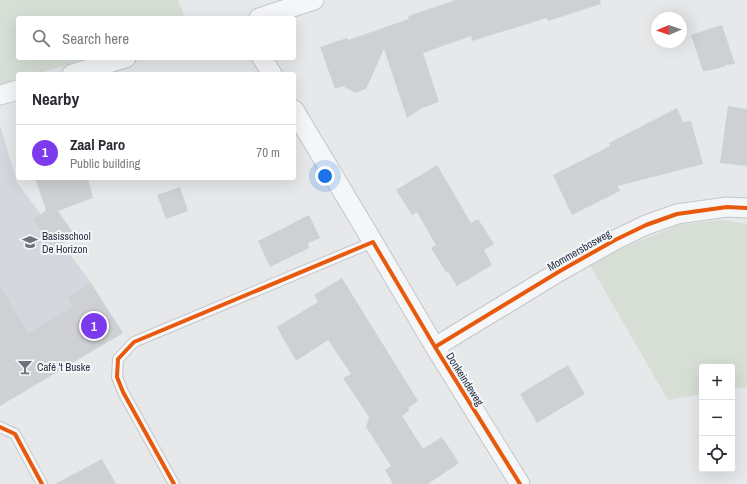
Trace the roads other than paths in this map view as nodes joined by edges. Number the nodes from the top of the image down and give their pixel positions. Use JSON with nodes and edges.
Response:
{"nodes":[{"id":1,"x":314,"y":0,"type":"edge"},
{"id":2,"x":265,"y":16,"type":"edge"},
{"id":3,"x":119,"y":60,"type":"edge"},
{"id":4,"x":263,"y":60,"type":"edge"},
{"id":5,"x":79,"y":72,"type":"edge"},
{"id":6,"x":271,"y":72,"type":"edge"},
{"id":7,"x":16,"y":91,"type":"edge"},
{"id":8,"x":0,"y":96,"type":"edge"},
{"id":9,"x":296,"y":113,"type":"edge"},
{"id":10,"x":747,"y":208,"type":"edge"},
{"id":11,"x":373,"y":242,"type":"junction"},
{"id":12,"x":435,"y":347,"type":"junction"},
{"id":13,"x":0,"y":427,"type":"edge"},
{"id":14,"x":42,"y":484,"type":"edge"},
{"id":15,"x":174,"y":484,"type":"edge"},
{"id":16,"x":520,"y":484,"type":"edge"}],
"edges":[{"from":1,"to":2,"type":"street"},
{"from":3,"to":5,"type":"street"},
{"from":4,"to":6,"type":"street"},
{"from":7,"to":8,"type":"street"},
{"from":9,"to":11,"type":"street","name":"Donkeindeweg"},
{"from":10,"to":12,"type":"street","name":"Mommersbosweg"},
{"from":11,"to":12,"type":"street","name":"Donkeindeweg"},
{"from":11,"to":15,"type":"lane"},
{"from":12,"to":16,"type":"street","name":"Donkeindeweg"},
{"from":13,"to":14,"type":"lane"}]}
